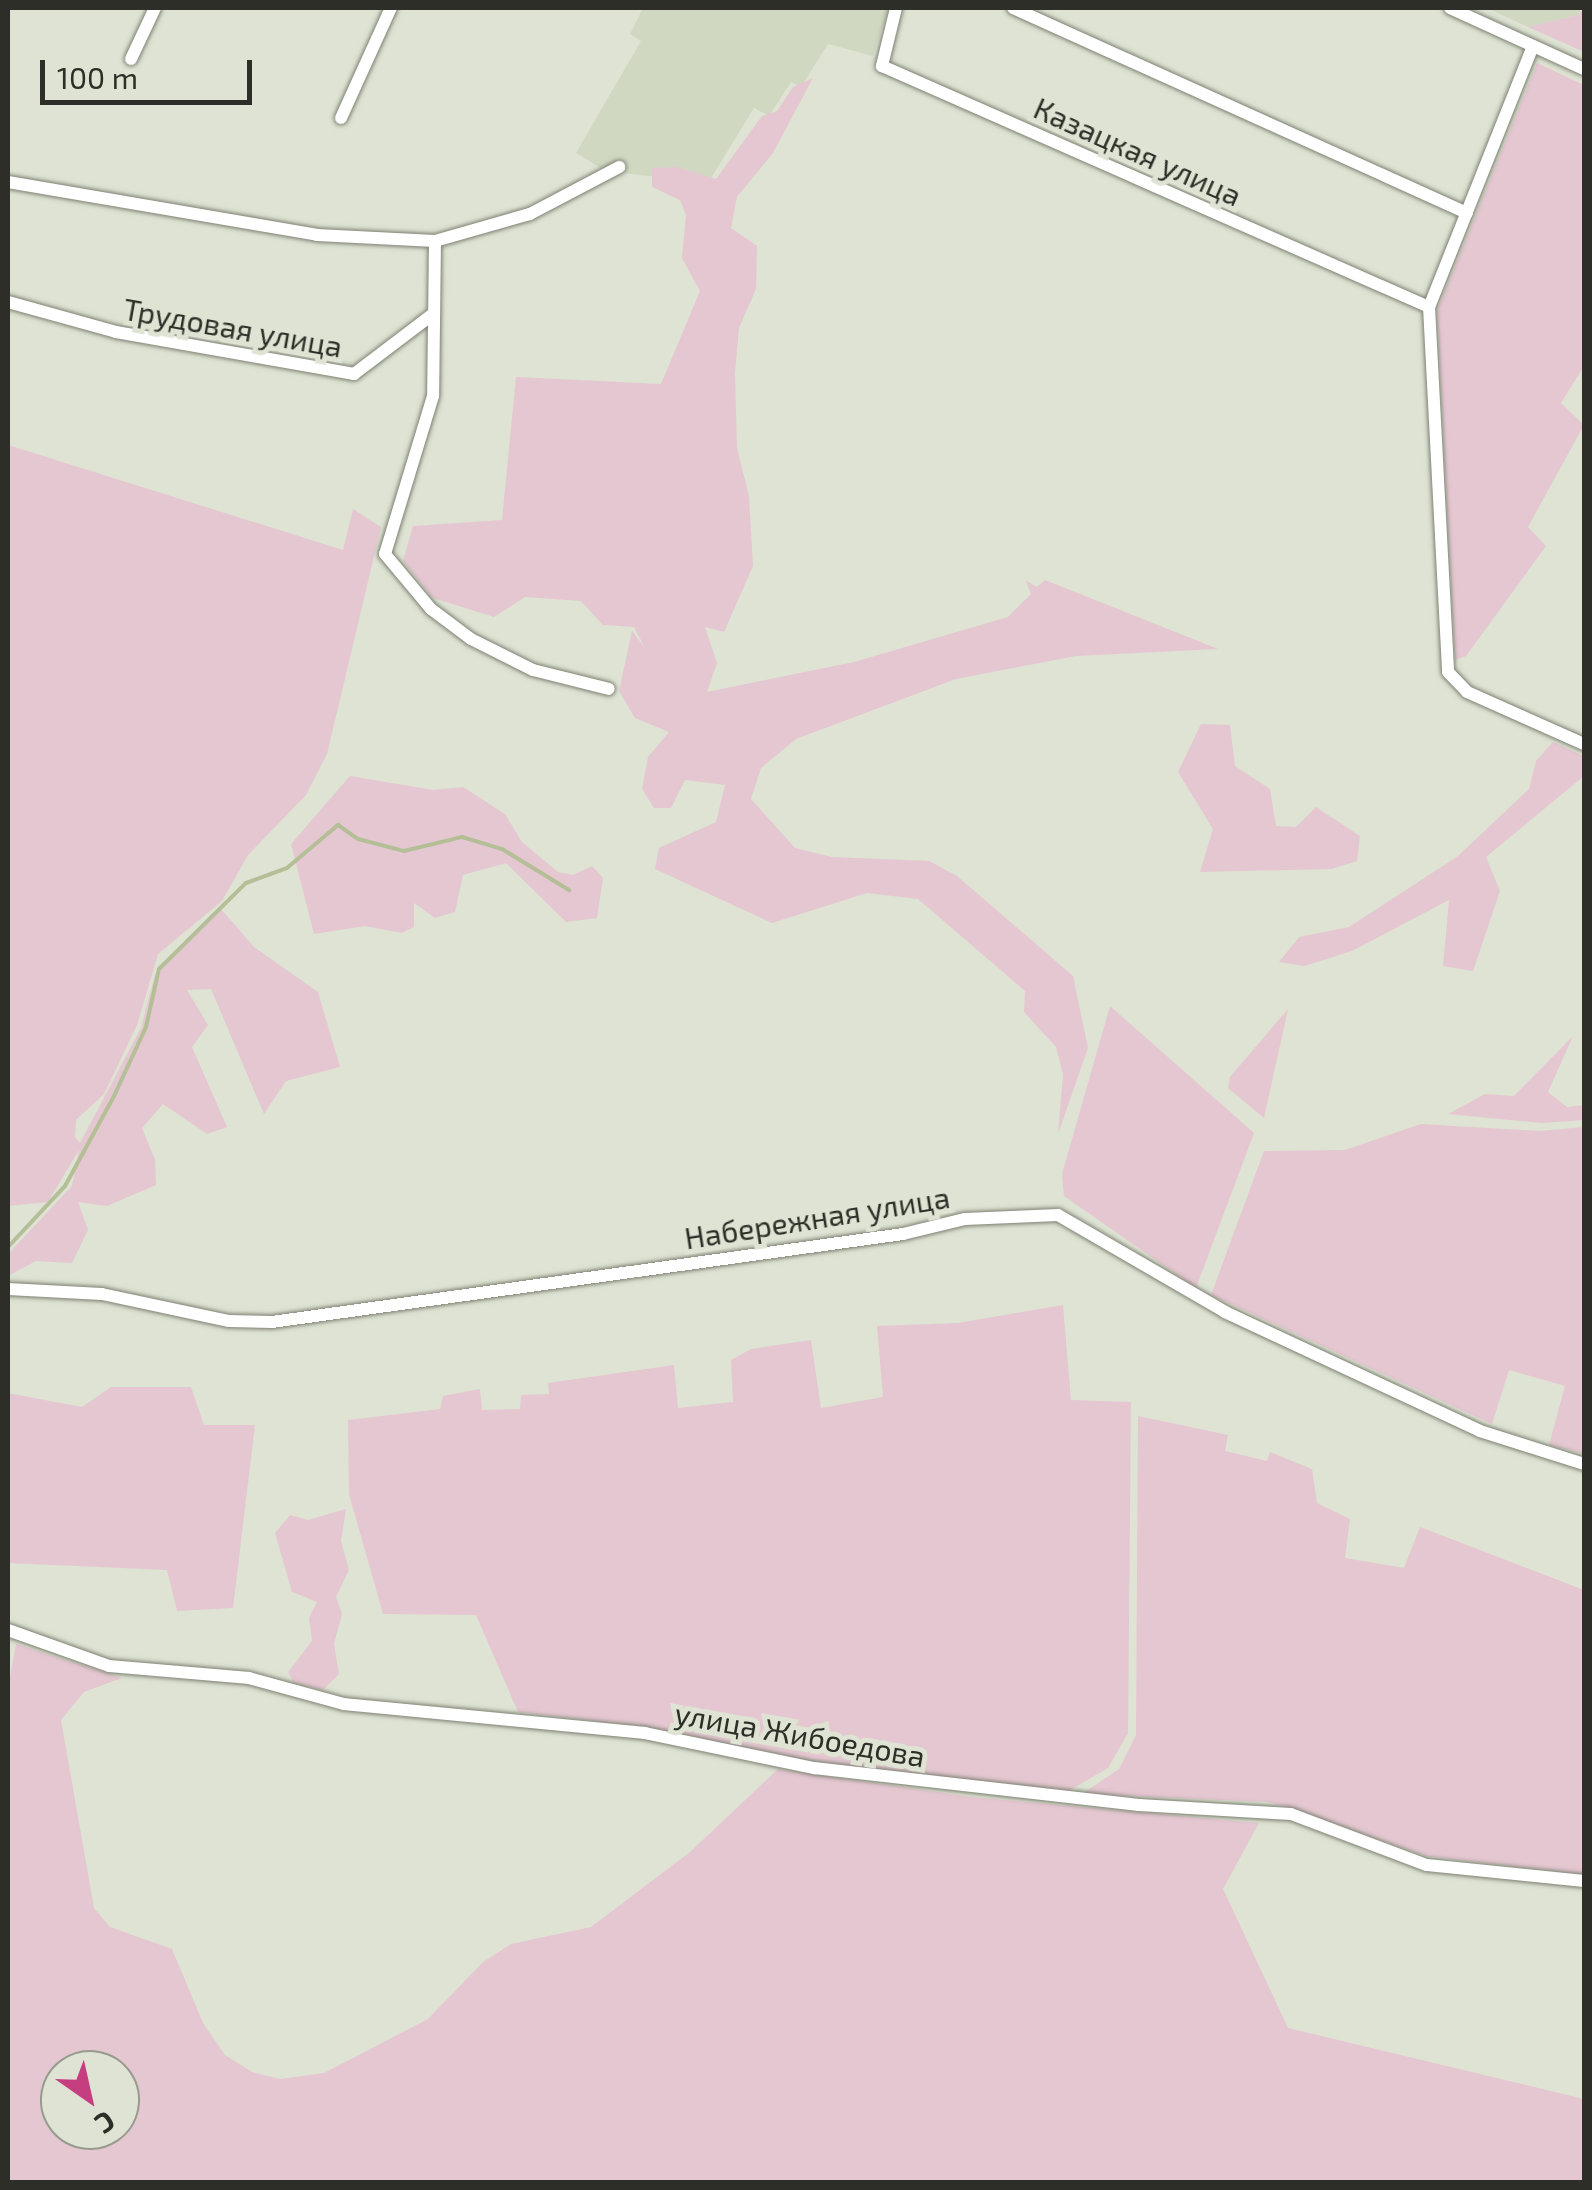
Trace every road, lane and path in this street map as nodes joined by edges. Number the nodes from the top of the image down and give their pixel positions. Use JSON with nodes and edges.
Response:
{"nodes":[{"id":1,"x":155,"y":8,"type":"edge"},
{"id":2,"x":391,"y":8,"type":"edge"},
{"id":3,"x":896,"y":8,"type":"edge"},
{"id":4,"x":1013,"y":8,"type":"edge"},
{"id":5,"x":1450,"y":8,"type":"edge"},
{"id":6,"x":1533,"y":46,"type":"junction"},
{"id":7,"x":131,"y":60,"type":"dead end"},
{"id":8,"x":1584,"y":69,"type":"edge"},
{"id":9,"x":340,"y":118,"type":"dead end"},
{"id":10,"x":619,"y":167,"type":"dead end"},
{"id":11,"x":8,"y":182,"type":"edge"},
{"id":12,"x":1466,"y":213,"type":"junction"},
{"id":13,"x":435,"y":241,"type":"junction"},
{"id":14,"x":8,"y":302,"type":"edge"},
{"id":15,"x":1429,"y":308,"type":"junction"},
{"id":16,"x":433,"y":314,"type":"junction"},
{"id":17,"x":609,"y":689,"type":"dead end"},
{"id":18,"x":1584,"y":744,"type":"edge"},
{"id":19,"x":8,"y":1289,"type":"edge"},
{"id":20,"x":1584,"y":1464,"type":"edge"},
{"id":21,"x":8,"y":1630,"type":"edge"},
{"id":22,"x":1584,"y":1881,"type":"edge"}],
"edges":[{"from":1,"to":7,"type":"street"},
{"from":2,"to":9,"type":"street"},
{"from":3,"to":15,"type":"street","name":"Казацкая улица"},
{"from":4,"to":12,"type":"street"},
{"from":5,"to":6,"type":"street"},
{"from":6,"to":8,"type":"street"},
{"from":6,"to":12,"type":"street"},
{"from":10,"to":13,"type":"street"},
{"from":11,"to":13,"type":"street"},
{"from":12,"to":15,"type":"street"},
{"from":13,"to":16,"type":"street"},
{"from":14,"to":16,"type":"street","name":"Трудовая улица"},
{"from":15,"to":18,"type":"street"},
{"from":16,"to":17,"type":"street"},
{"from":19,"to":20,"type":"street","name":"Набережная улица"},
{"from":21,"to":22,"type":"street","name":"улица Жибоедова"}]}
